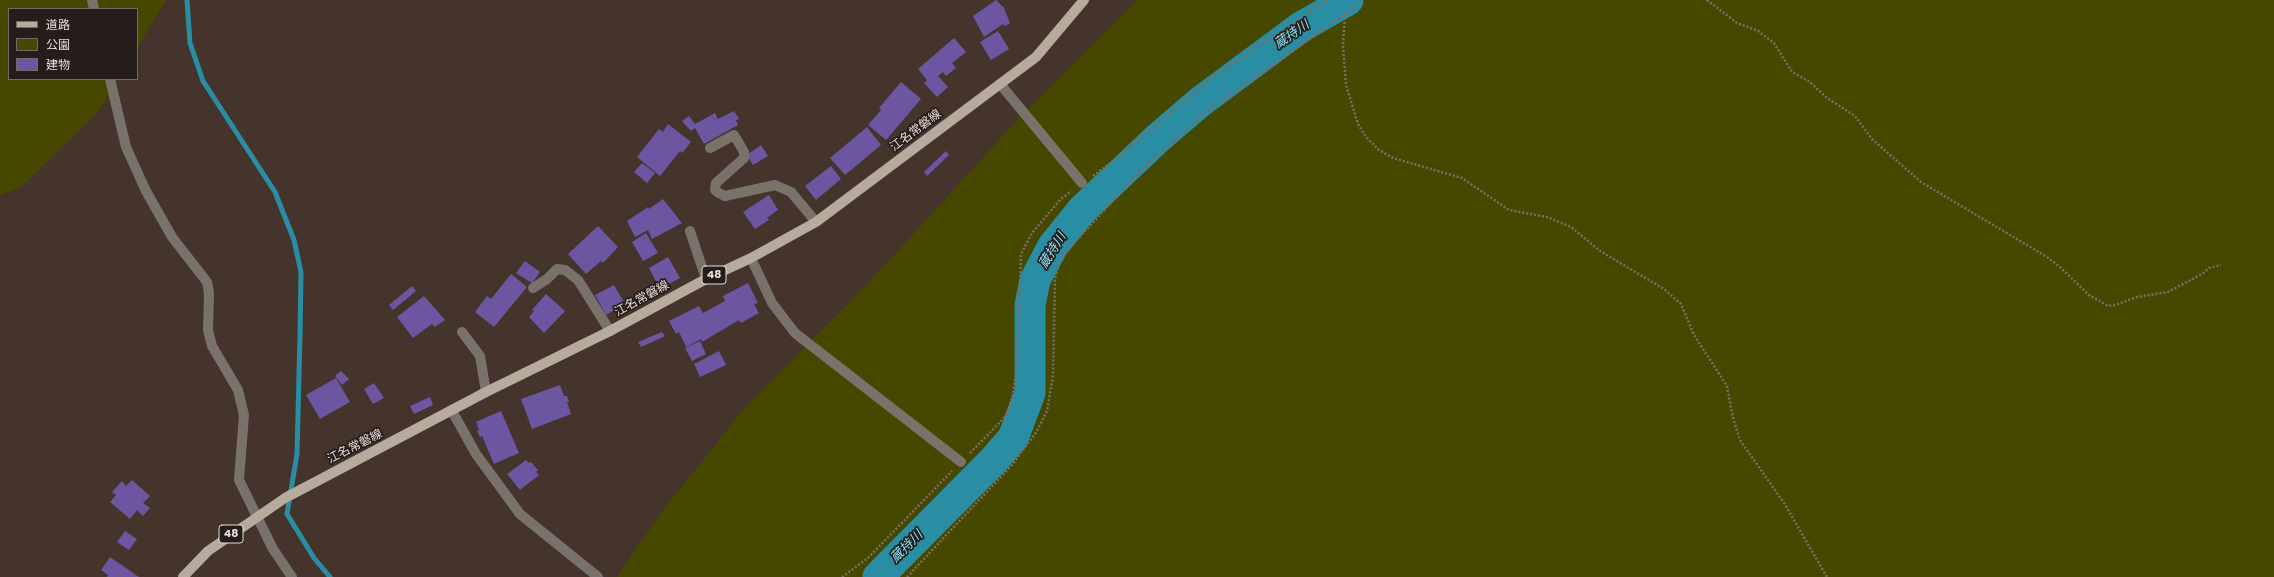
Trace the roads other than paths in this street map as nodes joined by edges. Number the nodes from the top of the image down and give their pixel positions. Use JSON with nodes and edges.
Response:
{"nodes":[{"id":1,"x":1084,"y":0,"type":"edge"},
{"id":2,"x":110,"y":80,"type":"edge"},
{"id":3,"x":1000,"y":84,"type":"junction"},
{"id":4,"x":710,"y":148,"type":"dead end"},
{"id":5,"x":1082,"y":184,"type":"road end"},
{"id":6,"x":816,"y":222,"type":"junction"},
{"id":7,"x":690,"y":231,"type":"dead end"},
{"id":8,"x":751,"y":258,"type":"junction"},
{"id":9,"x":706,"y":279,"type":"junction"},
{"id":10,"x":533,"y":288,"type":"dead end"},
{"id":11,"x":610,"y":331,"type":"junction"},
{"id":12,"x":462,"y":332,"type":"dead end"},
{"id":13,"x":486,"y":392,"type":"junction"},
{"id":14,"x":452,"y":411,"type":"junction"},
{"id":15,"x":961,"y":462,"type":"road end"},
{"id":16,"x":258,"y":516,"type":"junction"},
{"id":17,"x":183,"y":577,"type":"edge"},
{"id":18,"x":292,"y":577,"type":"edge"},
{"id":19,"x":598,"y":577,"type":"edge"}],
"edges":[{"from":1,"to":3,"type":"main road","name":"江名常磐線","number":"48"},
{"from":2,"to":16,"type":"street"},
{"from":3,"to":5,"type":"street"},
{"from":3,"to":6,"type":"main road","name":"江名常磐線","number":"48"},
{"from":4,"to":6,"type":"street"},
{"from":6,"to":8,"type":"main road","name":"江名常磐線","number":"48"},
{"from":7,"to":9,"type":"street"},
{"from":8,"to":9,"type":"main road","name":"江名常磐線","number":"48"},
{"from":8,"to":15,"type":"street"},
{"from":9,"to":11,"type":"main road","name":"江名常磐線","number":"48"},
{"from":10,"to":11,"type":"street"},
{"from":11,"to":13,"type":"main road","name":"江名常磐線","number":"48"},
{"from":12,"to":13,"type":"street"},
{"from":13,"to":14,"type":"main road","name":"江名常磐線","number":"48"},
{"from":14,"to":16,"type":"main road","name":"江名常磐線","number":"48"},
{"from":14,"to":19,"type":"street"},
{"from":16,"to":17,"type":"main road","name":"江名常磐線","number":"48"},
{"from":16,"to":18,"type":"street"}]}
